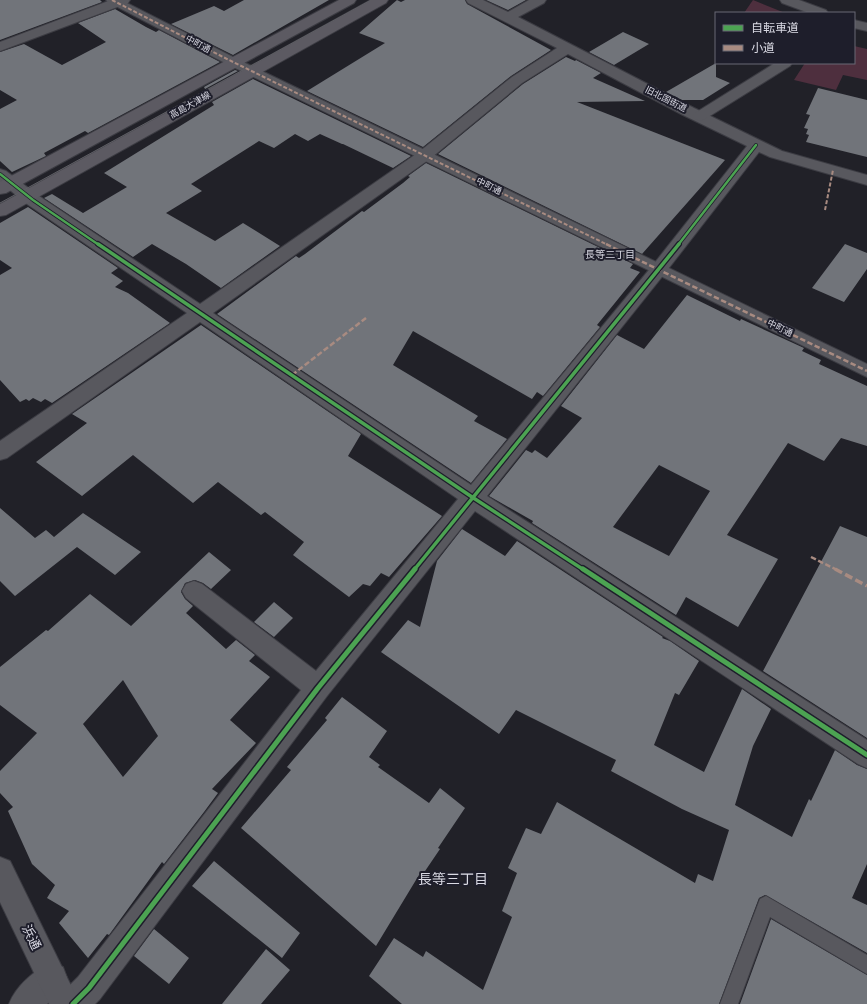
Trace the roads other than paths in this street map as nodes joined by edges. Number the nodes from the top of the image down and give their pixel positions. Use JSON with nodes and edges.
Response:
{"nodes":[{"id":1,"x":349,"y":0,"type":"edge"},
{"id":2,"x":381,"y":0,"type":"edge"},
{"id":3,"x":473,"y":0,"type":"edge"},
{"id":4,"x":539,"y":0,"type":"edge"},
{"id":5,"x":787,"y":0,"type":"edge"},
{"id":6,"x":117,"y":1,"type":"edge"},
{"id":7,"x":818,"y":12,"type":"edge"},
{"id":8,"x":509,"y":17,"type":"junction"},
{"id":9,"x":855,"y":24,"type":"edge"},
{"id":10,"x":867,"y":27,"type":"edge"},
{"id":11,"x":0,"y":47,"type":"edge"},
{"id":12,"x":567,"y":48,"type":"junction"},
{"id":13,"x":233,"y":62,"type":"junction"},
{"id":14,"x":783,"y":64,"type":"edge"},
{"id":15,"x":252,"y":71,"type":"junction"},
{"id":16,"x":700,"y":116,"type":"junction"},
{"id":17,"x":756,"y":145,"type":"junction"},
{"id":18,"x":425,"y":155,"type":"junction"},
{"id":19,"x":867,"y":180,"type":"edge"},
{"id":20,"x":9,"y":185,"type":"edge"},
{"id":21,"x":0,"y":210,"type":"edge"},
{"id":22,"x":659,"y":269,"type":"junction"},
{"id":23,"x":201,"y":313,"type":"junction"},
{"id":24,"x":867,"y":371,"type":"edge"},
{"id":25,"x":0,"y":452,"type":"edge"},
{"id":26,"x":472,"y":497,"type":"junction"},
{"id":27,"x":194,"y":591,"type":"dead end"},
{"id":28,"x":318,"y":688,"type":"junction"},
{"id":29,"x":867,"y":755,"type":"edge"},
{"id":30,"x":0,"y":871,"type":"edge"},
{"id":31,"x":867,"y":965,"type":"edge"},
{"id":32,"x":58,"y":991,"type":"edge"},
{"id":33,"x":24,"y":1004,"type":"edge"},
{"id":34,"x":73,"y":1004,"type":"edge"},
{"id":35,"x":729,"y":1004,"type":"edge"}],
"edges":[{"from":1,"to":13,"type":"main road","name":"高島大津線"},
{"from":2,"to":15,"type":"main road","name":"高島大津線"},
{"from":3,"to":8,"type":"street","name":"旧北国街道"},
{"from":4,"to":8,"type":"street"},
{"from":5,"to":7,"type":"street"},
{"from":6,"to":11,"type":"street"},
{"from":6,"to":13,"type":"street","name":"中町通"},
{"from":8,"to":12,"type":"street","name":"旧北国街道"},
{"from":9,"to":10,"type":"street"},
{"from":12,"to":16,"type":"street","name":"旧北国街道"},
{"from":12,"to":18,"type":"street"},
{"from":13,"to":15,"type":"street","name":"中町通"},
{"from":13,"to":20,"type":"main road","name":"高島大津線"},
{"from":14,"to":16,"type":"street"},
{"from":15,"to":18,"type":"street","name":"中町通"},
{"from":15,"to":20,"type":"main road","name":"高島大津線"},
{"from":16,"to":17,"type":"street","name":"旧北国街道"},
{"from":17,"to":19,"type":"street","name":"旧北国街道"},
{"from":17,"to":22,"type":"street"},
{"from":18,"to":22,"type":"street","name":"中町通"},
{"from":18,"to":23,"type":"street"},
{"from":20,"to":21,"type":"main road","name":"高島大津線"},
{"from":20,"to":23,"type":"street"},
{"from":22,"to":24,"type":"street","name":"中町通"},
{"from":22,"to":26,"type":"street"},
{"from":23,"to":25,"type":"street"},
{"from":23,"to":26,"type":"street"},
{"from":26,"to":28,"type":"street"},
{"from":26,"to":29,"type":"street"},
{"from":27,"to":28,"type":"street"},
{"from":28,"to":34,"type":"street"},
{"from":30,"to":32,"type":"street","name":"浜通"},
{"from":31,"to":35,"type":"lane"},
{"from":32,"to":33,"type":"street"}]}
